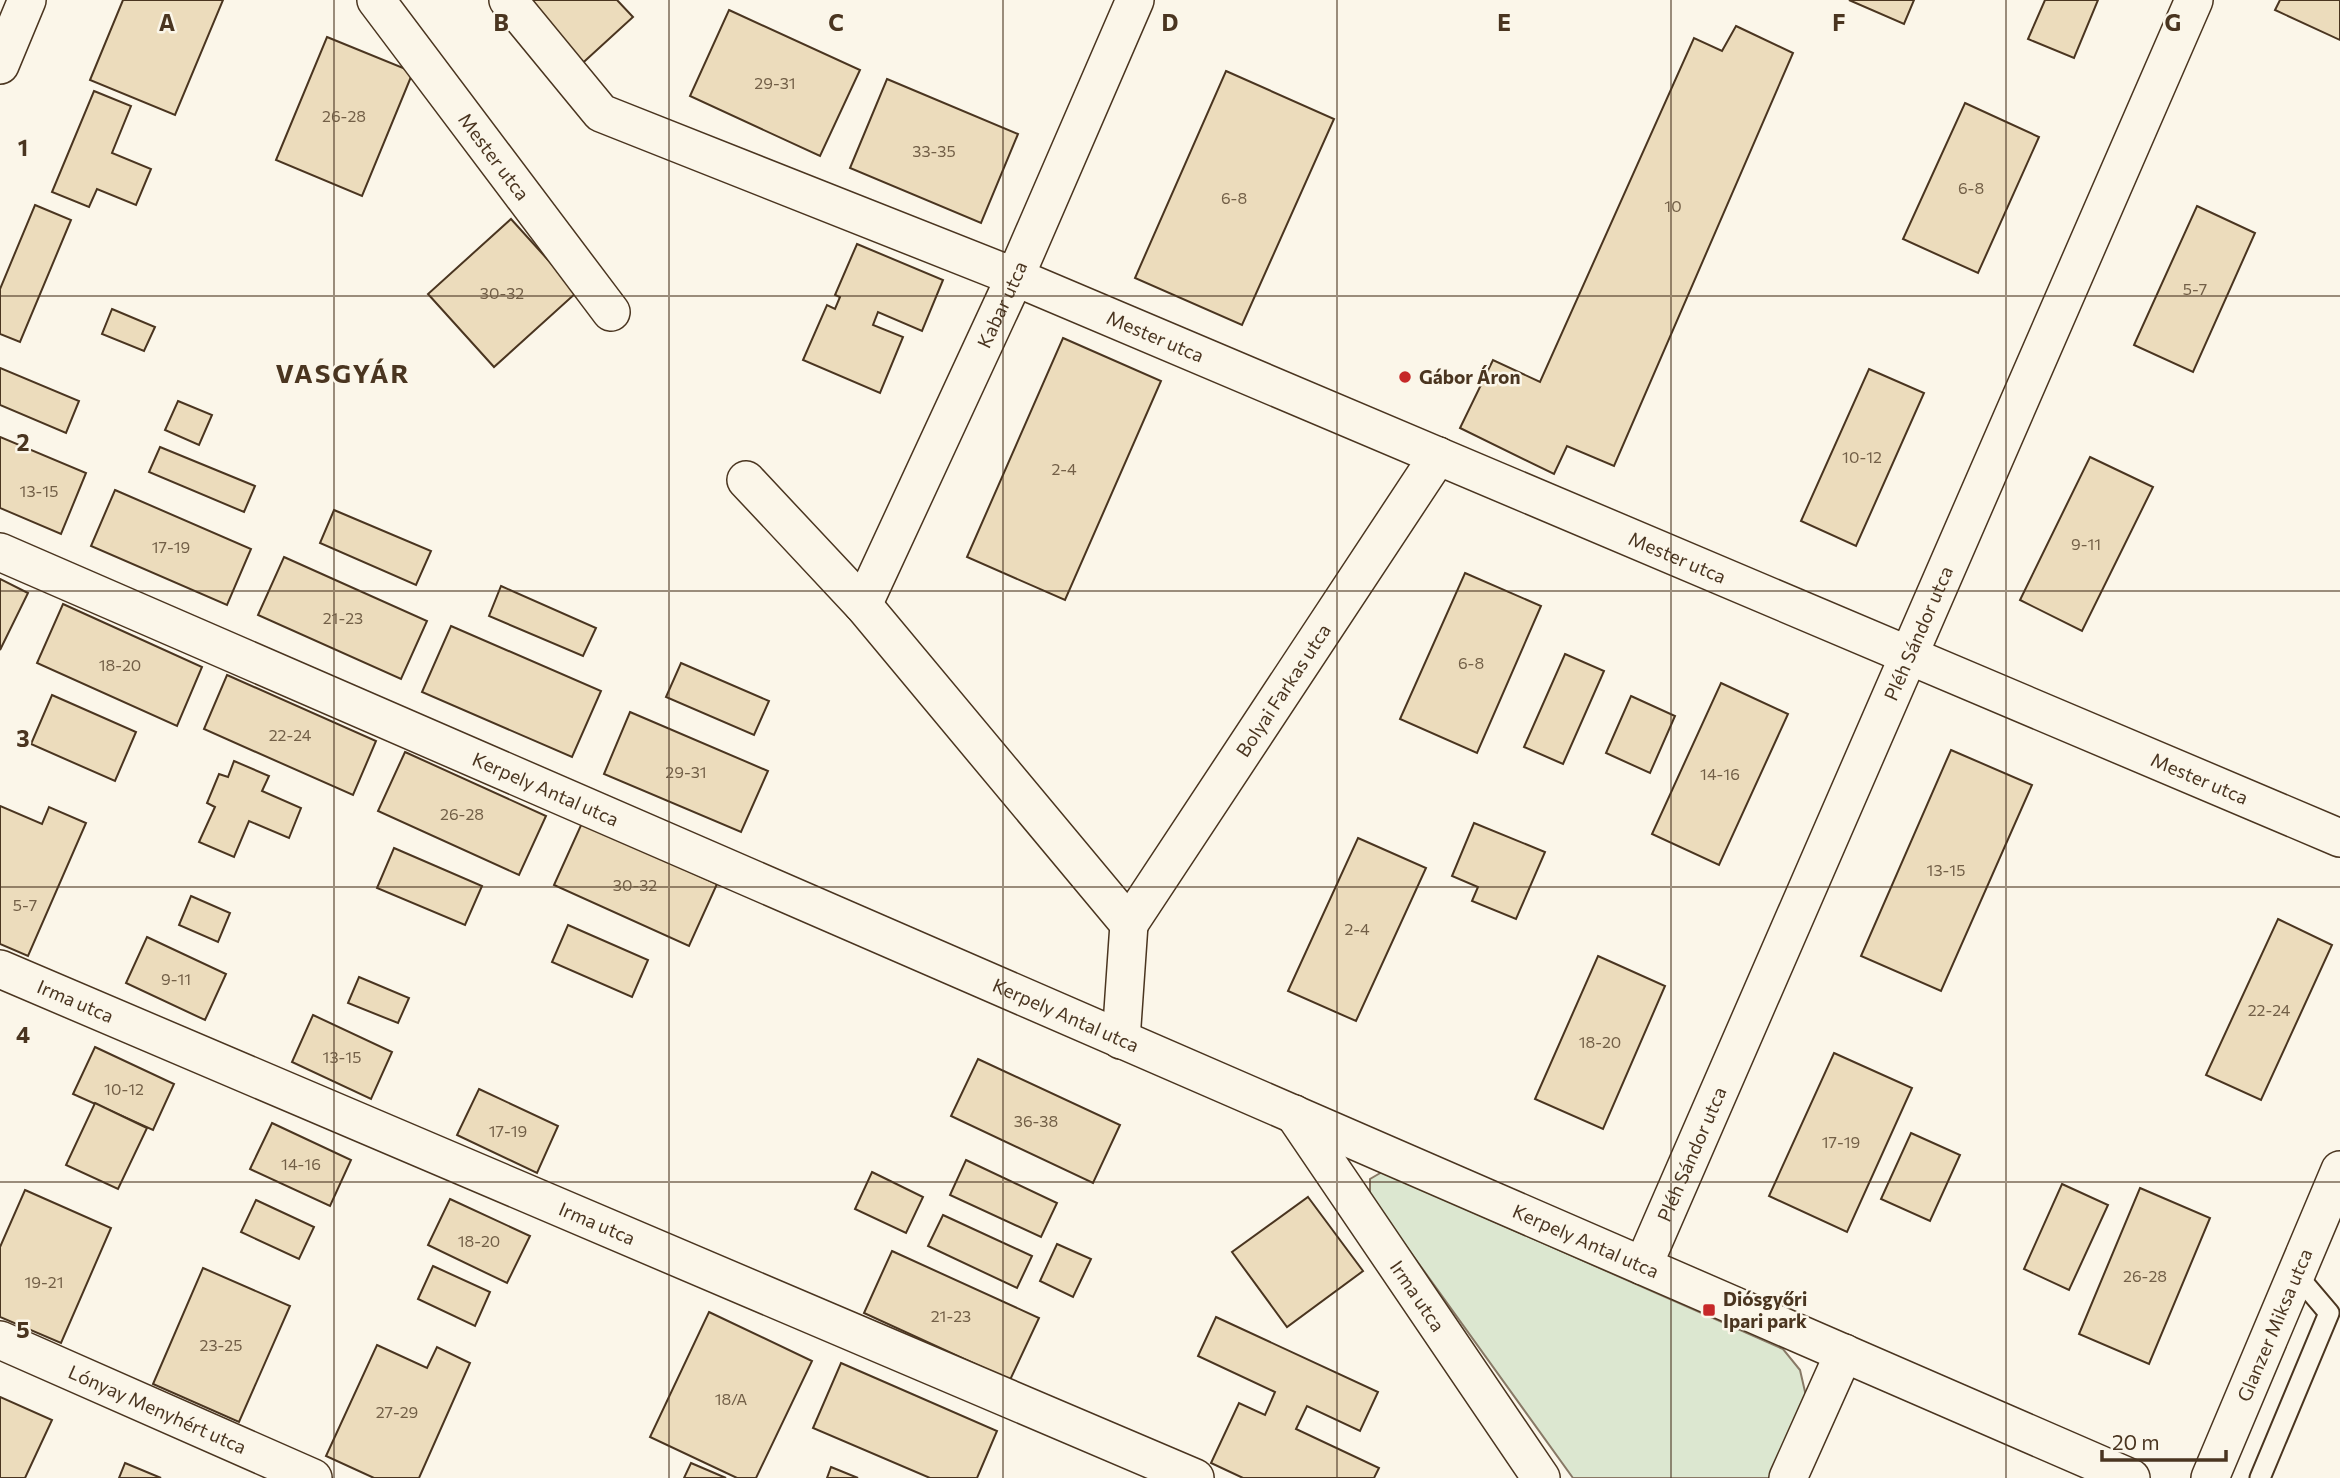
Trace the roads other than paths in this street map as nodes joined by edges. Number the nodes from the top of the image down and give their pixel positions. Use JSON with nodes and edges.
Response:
{"nodes":[{"id":1,"x":27,"y":0,"type":"edge"},
{"id":2,"x":376,"y":0,"type":"edge"},
{"id":3,"x":508,"y":0,"type":"edge"},
{"id":4,"x":1135,"y":0,"type":"edge"},
{"id":5,"x":2194,"y":0,"type":"edge"},
{"id":6,"x":0,"y":65,"type":"edge"},
{"id":7,"x":1015,"y":276,"type":"junction"},
{"id":8,"x":611,"y":312,"type":"dead end"},
{"id":9,"x":1438,"y":456,"type":"junction"},
{"id":10,"x":746,"y":480,"type":"dead end"},
{"id":11,"x":0,"y":552,"type":"edge"},
{"id":12,"x":863,"y":605,"type":"junction"},
{"id":13,"x":1909,"y":655,"type":"junction"},
{"id":14,"x":2340,"y":838,"type":"edge"},
{"id":15,"x":1129,"y":924,"type":"junction"},
{"id":16,"x":0,"y":969,"type":"edge"},
{"id":17,"x":1121,"y":1040,"type":"junction"},
{"id":18,"x":1294,"y":1114,"type":"junction"},
{"id":19,"x":2340,"y":1170,"type":"edge"},
{"id":20,"x":1643,"y":1266,"type":"junction"},
{"id":21,"x":2296,"y":1274,"type":"junction"},
{"id":22,"x":0,"y":1340,"type":"edge"},
{"id":23,"x":1844,"y":1353,"type":"junction"},
{"id":24,"x":313,"y":1478,"type":"edge"},
{"id":25,"x":1195,"y":1478,"type":"edge"},
{"id":26,"x":1541,"y":1478,"type":"edge"},
{"id":27,"x":1788,"y":1478,"type":"edge"},
{"id":28,"x":2131,"y":1478,"type":"edge"},
{"id":29,"x":2210,"y":1478,"type":"edge"},
{"id":30,"x":2260,"y":1478,"type":"edge"}],
"edges":[{"from":1,"to":6,"type":"street"},
{"from":2,"to":8,"type":"street","name":"Mester utca"},
{"from":3,"to":7,"type":"street","name":"Mester utca"},
{"from":4,"to":7,"type":"street","name":"Kabar utca"},
{"from":5,"to":13,"type":"street","name":"Pléh Sándor utca"},
{"from":7,"to":9,"type":"street","name":"Mester utca"},
{"from":7,"to":12,"type":"street","name":"Kabar utca"},
{"from":9,"to":13,"type":"street","name":"Mester utca"},
{"from":9,"to":15,"type":"street","name":"Bolyai Farkas utca"},
{"from":10,"to":12,"type":"street"},
{"from":11,"to":17,"type":"street","name":"Kerpely Antal utca"},
{"from":12,"to":15,"type":"street"},
{"from":13,"to":14,"type":"street","name":"Mester utca"},
{"from":13,"to":20,"type":"street","name":"Pléh Sándor utca"},
{"from":15,"to":17,"type":"street"},
{"from":16,"to":25,"type":"street","name":"Irma utca"},
{"from":17,"to":18,"type":"street","name":"Kerpely Antal utca"},
{"from":18,"to":20,"type":"street","name":"Kerpely Antal utca"},
{"from":18,"to":26,"type":"street","name":"Irma utca"},
{"from":19,"to":21,"type":"street","name":"Glanzer Miksa utca"},
{"from":20,"to":23,"type":"street","name":"Kerpely Antal utca"},
{"from":21,"to":29,"type":"street","name":"Glanzer Miksa utca"},
{"from":21,"to":30,"type":"lane"},
{"from":22,"to":24,"type":"street","name":"Lónyay Menyhért utca"},
{"from":23,"to":27,"type":"street"},
{"from":23,"to":28,"type":"street","name":"Kerpely Antal utca"}]}
